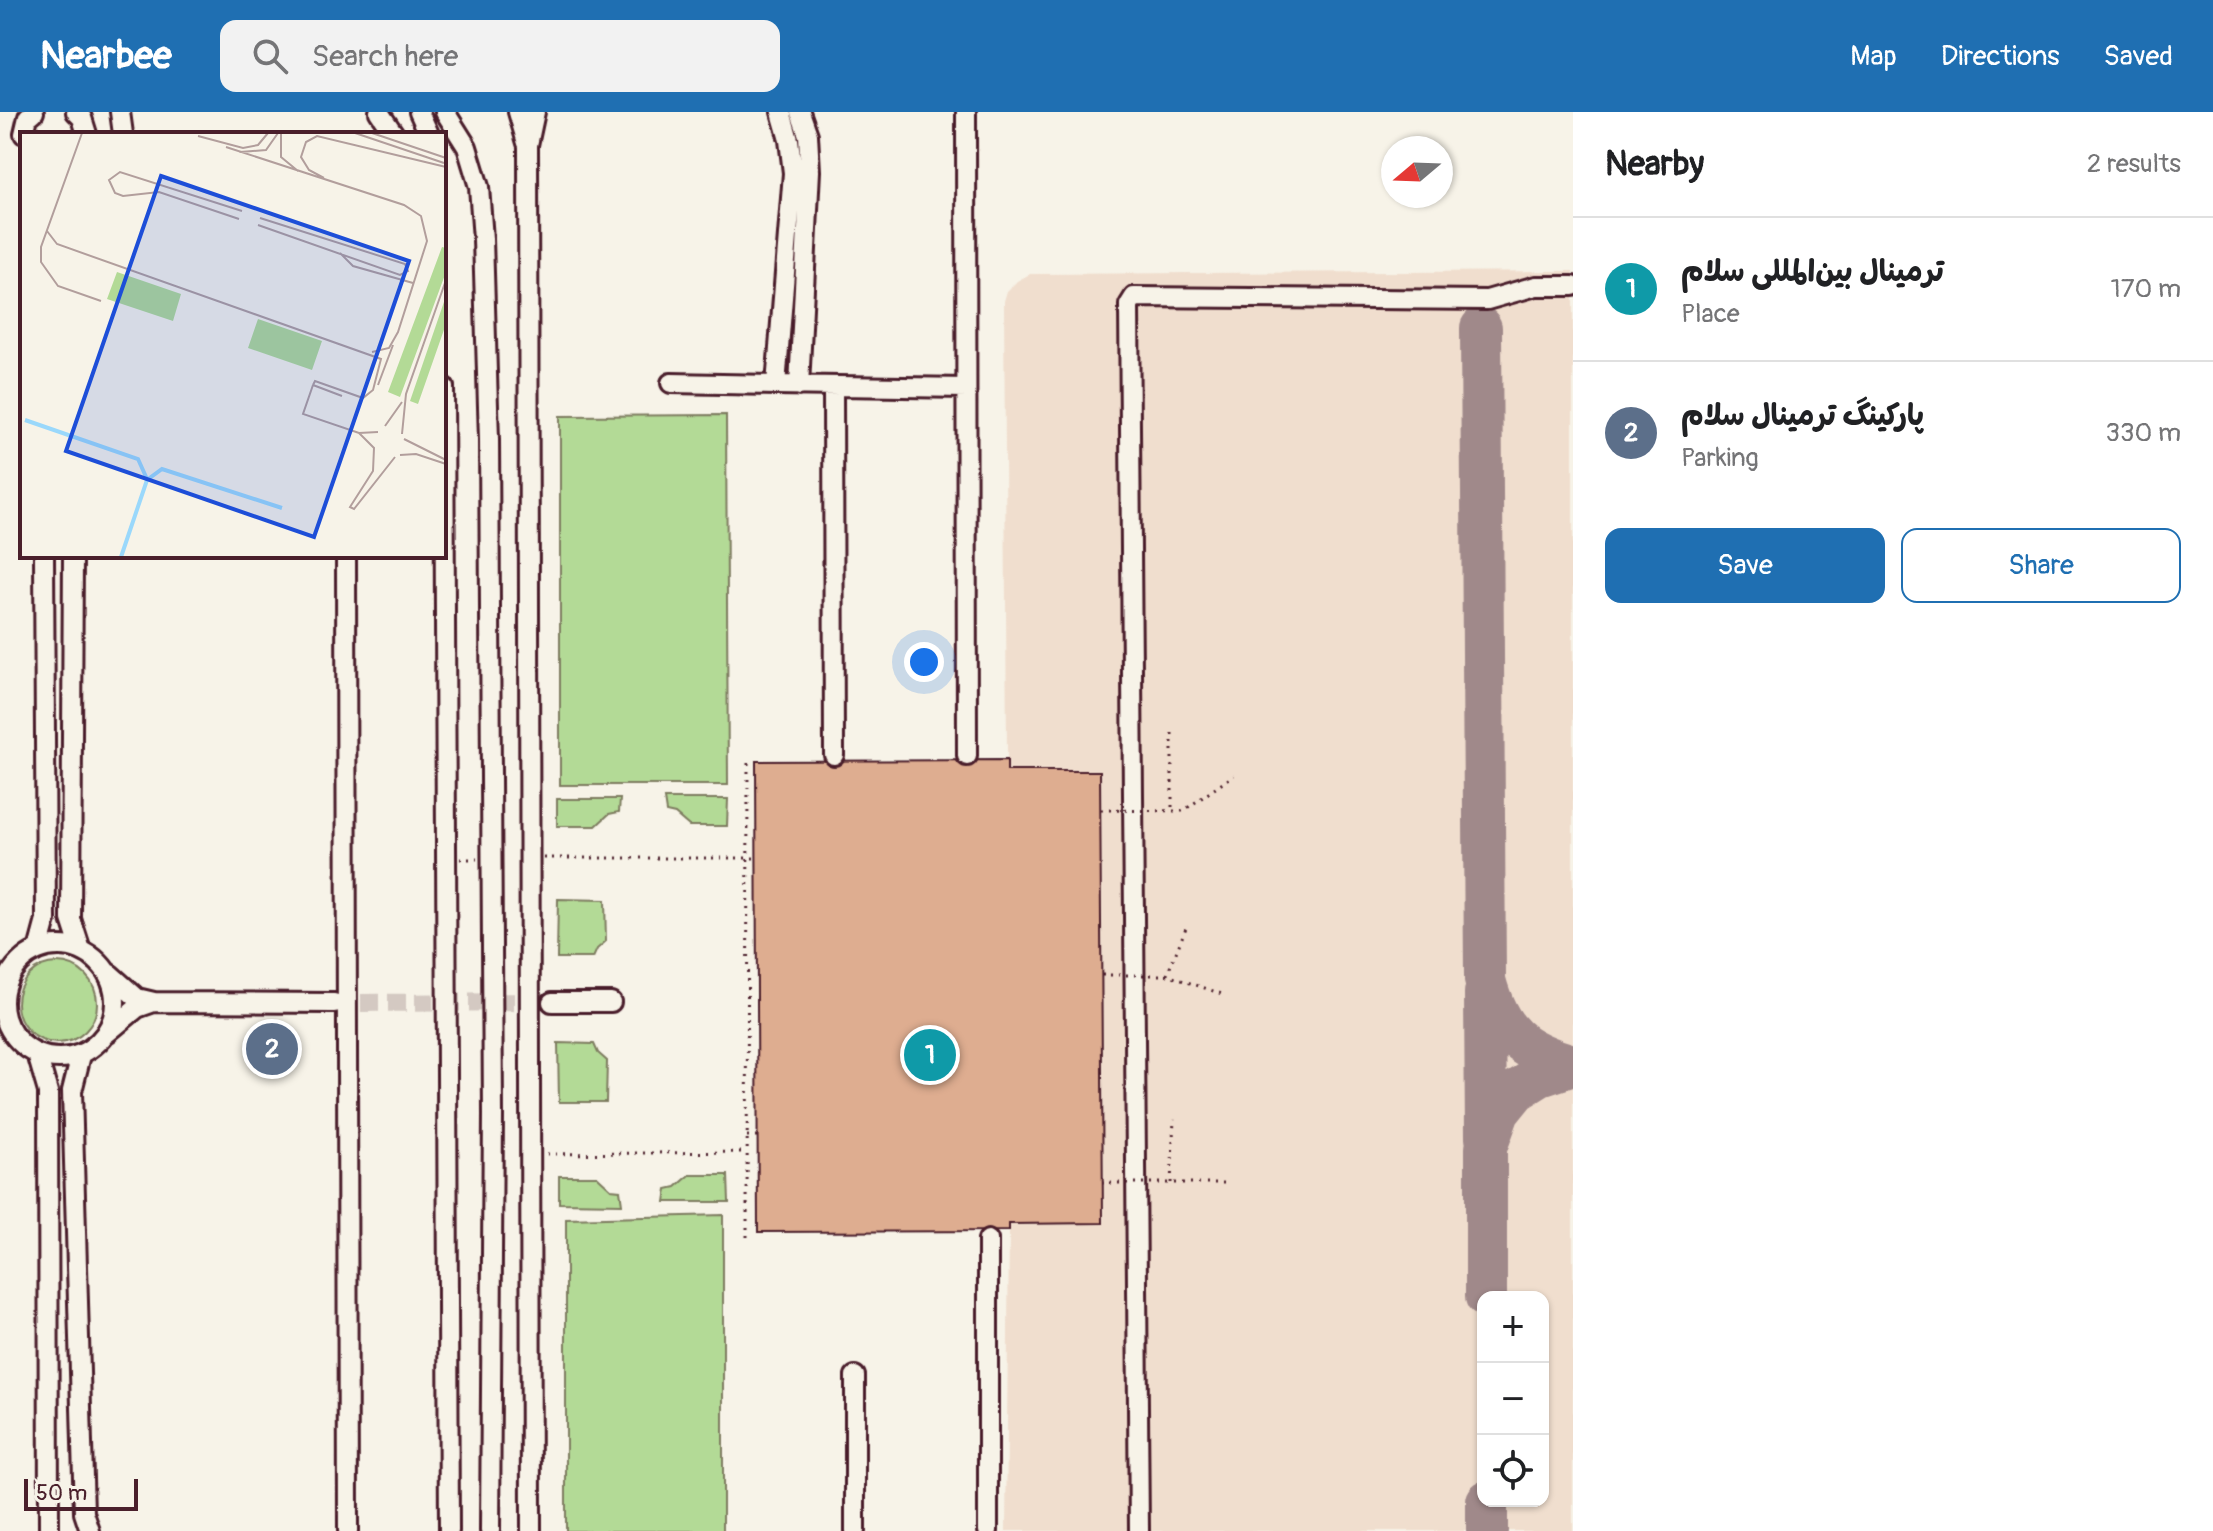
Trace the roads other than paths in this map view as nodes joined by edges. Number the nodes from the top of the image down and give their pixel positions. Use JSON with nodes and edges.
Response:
{"nodes":[{"id":1,"x":34,"y":112,"type":"edge"},
{"id":2,"x":76,"y":112,"type":"edge"},
{"id":3,"x":120,"y":112,"type":"edge"},
{"id":4,"x":379,"y":112,"type":"edge"},
{"id":5,"x":419,"y":112,"type":"edge"},
{"id":6,"x":445,"y":112,"type":"edge"},
{"id":7,"x":518,"y":112,"type":"edge"},
{"id":8,"x":535,"y":112,"type":"edge"},
{"id":9,"x":781,"y":112,"type":"edge"},
{"id":10,"x":800,"y":112,"type":"edge"},
{"id":11,"x":966,"y":112,"type":"edge"},
{"id":12,"x":24,"y":132,"type":"edge"},
{"id":13,"x":86,"y":132,"type":"edge"},
{"id":14,"x":123,"y":132,"type":"edge"},
{"id":15,"x":393,"y":132,"type":"edge"},
{"id":16,"x":428,"y":132,"type":"edge"},
{"id":17,"x":528,"y":145,"type":"junction"},
{"id":18,"x":1573,"y":286,"type":"edge"},
{"id":19,"x":671,"y":383,"type":"dead end"},
{"id":20,"x":776,"y":385,"type":"junction"},
{"id":21,"x":799,"y":386,"type":"junction"},
{"id":22,"x":833,"y":387,"type":"junction"},
{"id":23,"x":966,"y":388,"type":"junction"},
{"id":24,"x":44,"y":558,"type":"edge"},
{"id":25,"x":73,"y":558,"type":"edge"},
{"id":26,"x":346,"y":558,"type":"edge"},
{"id":27,"x":445,"y":558,"type":"edge"},
{"id":28,"x":834,"y":755,"type":"dead end"},
{"id":29,"x":967,"y":756,"type":"dead end"},
{"id":30,"x":38,"y":950,"type":"junction"},
{"id":31,"x":81,"y":950,"type":"junction"},
{"id":32,"x":107,"y":971,"type":"junction"},
{"id":33,"x":154,"y":1002,"type":"junction"},
{"id":34,"x":552,"y":1002,"type":"tunnel mouth"},
{"id":35,"x":611,"y":1002,"type":"dead end"},
{"id":36,"x":334,"y":1003,"type":"tunnel mouth"},
{"id":37,"x":106,"y":1034,"type":"junction"},
{"id":38,"x":37,"y":1054,"type":"junction"},
{"id":39,"x":81,"y":1055,"type":"junction"},
{"id":40,"x":988,"y":1240,"type":"dead end"},
{"id":41,"x":855,"y":1376,"type":"dead end"},
{"id":42,"x":49,"y":1531,"type":"edge"},
{"id":43,"x":90,"y":1531,"type":"edge"},
{"id":44,"x":348,"y":1531,"type":"edge"},
{"id":45,"x":449,"y":1531,"type":"edge"},
{"id":46,"x":490,"y":1531,"type":"edge"},
{"id":47,"x":531,"y":1531,"type":"edge"},
{"id":48,"x":855,"y":1531,"type":"edge"},
{"id":49,"x":988,"y":1531,"type":"edge"},
{"id":50,"x":1139,"y":1531,"type":"edge"}],
"edges":[{"from":1,"to":12,"type":"street"},
{"from":2,"to":13,"type":"street"},
{"from":3,"to":14,"type":"street"},
{"from":4,"to":15,"type":"street"},
{"from":5,"to":16,"type":"street"},
{"from":6,"to":46,"type":"street"},
{"from":7,"to":17,"type":"street"},
{"from":8,"to":17,"type":"street"},
{"from":9,"to":20,"type":"street"},
{"from":10,"to":21,"type":"street"},
{"from":11,"to":23,"type":"street"},
{"from":17,"to":47,"type":"street"},
{"from":18,"to":50,"type":"street"},
{"from":19,"to":20,"type":"street"},
{"from":20,"to":21,"type":"street"},
{"from":21,"to":22,"type":"street"},
{"from":22,"to":23,"type":"street"},
{"from":22,"to":28,"type":"street"},
{"from":23,"to":29,"type":"street"},
{"from":24,"to":30,"type":"street"},
{"from":25,"to":31,"type":"street"},
{"from":26,"to":44,"type":"street"},
{"from":27,"to":45,"type":"street"},
{"from":30,"to":31,"type":"street"},
{"from":30,"to":38,"type":"street"},
{"from":31,"to":32,"type":"street"},
{"from":32,"to":33,"type":"street"},
{"from":32,"to":37,"type":"street"},
{"from":33,"to":36,"type":"street"},
{"from":33,"to":37,"type":"street"},
{"from":34,"to":35,"type":"street"},
{"from":37,"to":39,"type":"street"},
{"from":38,"to":39,"type":"street"},
{"from":38,"to":42,"type":"street"},
{"from":39,"to":43,"type":"street"},
{"from":40,"to":49,"type":"street"},
{"from":41,"to":48,"type":"street"}]}
